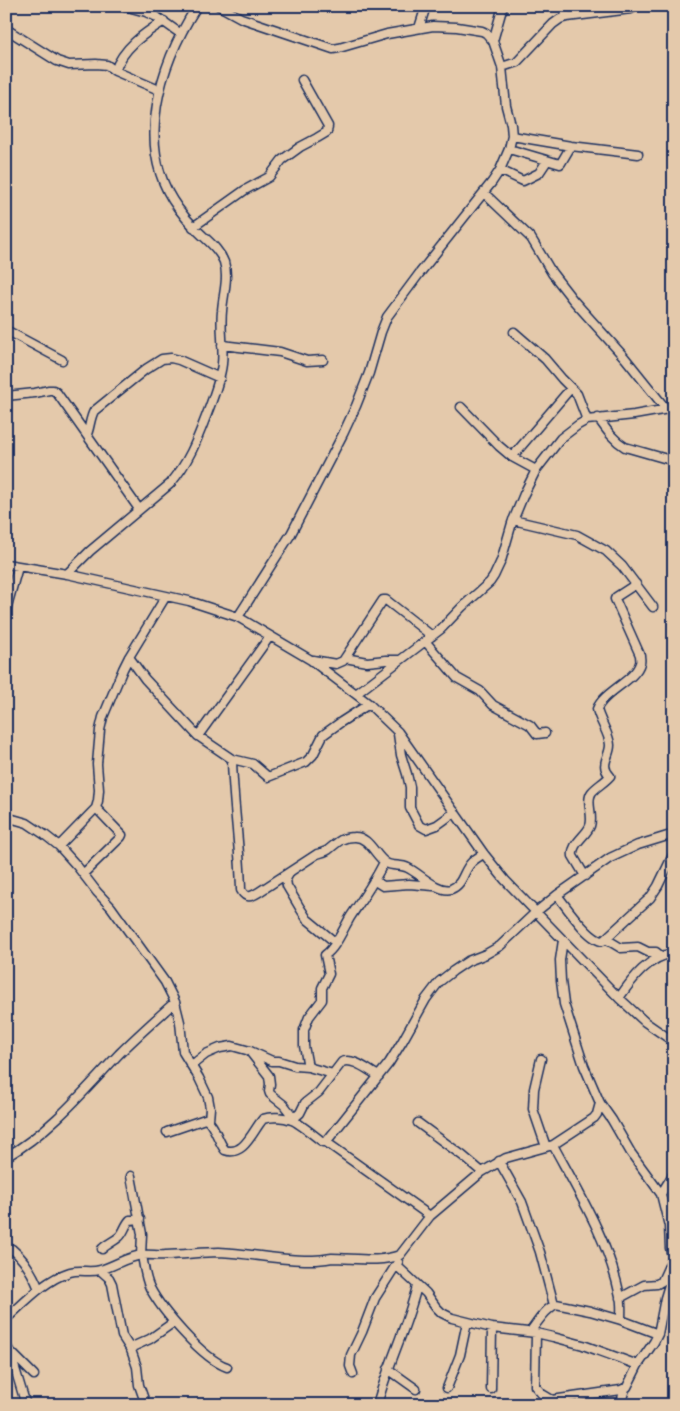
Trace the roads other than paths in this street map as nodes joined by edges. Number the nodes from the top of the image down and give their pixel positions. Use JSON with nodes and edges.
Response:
{"nodes":[{"id":1,"x":124,"y":6,"type":"edge"},
{"id":2,"x":197,"y":6,"type":"edge"},
{"id":3,"x":220,"y":6,"type":"edge"},
{"id":4,"x":426,"y":6,"type":"edge"},
{"id":5,"x":503,"y":6,"type":"edge"},
{"id":6,"x":562,"y":6,"type":"edge"},
{"id":7,"x":631,"y":9,"type":"dead end"},
{"id":8,"x":567,"y":17,"type":"junction"},
{"id":9,"x":164,"y":22,"type":"junction"},
{"id":10,"x":419,"y":28,"type":"junction"},
{"id":11,"x":6,"y":29,"type":"edge"},
{"id":12,"x":181,"y":34,"type":"junction"},
{"id":13,"x":492,"y":41,"type":"junction"},
{"id":14,"x":502,"y":67,"type":"junction"},
{"id":15,"x":115,"y":71,"type":"junction"},
{"id":16,"x":302,"y":80,"type":"dead end"},
{"id":17,"x":160,"y":90,"type":"junction"},
{"id":18,"x":512,"y":136,"type":"junction"},
{"id":19,"x":571,"y":146,"type":"junction"},
{"id":20,"x":509,"y":149,"type":"junction"},
{"id":21,"x":638,"y":154,"type":"dead end"},
{"id":22,"x":547,"y":161,"type":"junction"},
{"id":23,"x":500,"y":170,"type":"junction"},
{"id":24,"x":484,"y":193,"type":"junction"},
{"id":25,"x":194,"y":227,"type":"junction"},
{"id":26,"x":6,"y":330,"type":"edge"},
{"id":27,"x":514,"y":332,"type":"dead end"},
{"id":28,"x":222,"y":345,"type":"junction"},
{"id":29,"x":62,"y":360,"type":"dead end"},
{"id":30,"x":323,"y":360,"type":"dead end"},
{"id":31,"x":220,"y":378,"type":"junction"},
{"id":32,"x":571,"y":388,"type":"junction"},
{"id":33,"x":6,"y":396,"type":"edge"},
{"id":34,"x":461,"y":406,"type":"dead end"},
{"id":35,"x":670,"y":409,"type":"edge"},
{"id":36,"x":598,"y":418,"type":"junction"},
{"id":37,"x":587,"y":420,"type":"junction"},
{"id":38,"x":87,"y":434,"type":"junction"},
{"id":39,"x":512,"y":457,"type":"junction"},
{"id":40,"x":674,"y":461,"type":"edge"},
{"id":41,"x":536,"y":470,"type":"junction"},
{"id":42,"x":139,"y":509,"type":"junction"},
{"id":43,"x":513,"y":520,"type":"junction"},
{"id":44,"x":6,"y":564,"type":"edge"},
{"id":45,"x":18,"y":567,"type":"junction"},
{"id":46,"x":68,"y":574,"type":"junction"},
{"id":47,"x":636,"y":584,"type":"junction"},
{"id":48,"x":166,"y":596,"type":"junction"},
{"id":49,"x":653,"y":607,"type":"dead end"},
{"id":50,"x":6,"y":610,"type":"edge"},
{"id":51,"x":238,"y":618,"type":"junction"},
{"id":52,"x":270,"y":636,"type":"junction"},
{"id":53,"x":428,"y":639,"type":"junction"},
{"id":54,"x":129,"y":657,"type":"junction"},
{"id":55,"x":345,"y":658,"type":"junction"},
{"id":56,"x":311,"y":660,"type":"junction"},
{"id":57,"x":399,"y":660,"type":"junction"},
{"id":58,"x":356,"y":694,"type":"junction"},
{"id":59,"x":369,"y":704,"type":"junction"},
{"id":60,"x":398,"y":732,"type":"junction"},
{"id":61,"x":545,"y":733,"type":"dead end"},
{"id":62,"x":198,"y":736,"type":"junction"},
{"id":63,"x":232,"y":759,"type":"junction"},
{"id":64,"x":96,"y":808,"type":"junction"},
{"id":65,"x":455,"y":812,"type":"junction"},
{"id":66,"x":6,"y":817,"type":"edge"},
{"id":67,"x":674,"y":834,"type":"edge"},
{"id":68,"x":59,"y":846,"type":"junction"},
{"id":69,"x":674,"y":853,"type":"edge"},
{"id":70,"x":484,"y":854,"type":"junction"},
{"id":71,"x":384,"y":862,"type":"junction"},
{"id":72,"x":290,"y":872,"type":"junction"},
{"id":73,"x":83,"y":874,"type":"junction"},
{"id":74,"x":585,"y":876,"type":"junction"},
{"id":75,"x":375,"y":881,"type":"junction"},
{"id":76,"x":436,"y":886,"type":"junction"},
{"id":77,"x":557,"y":895,"type":"junction"},
{"id":78,"x":536,"y":912,"type":"junction"},
{"id":79,"x":606,"y":939,"type":"junction"},
{"id":80,"x":563,"y":940,"type":"junction"},
{"id":81,"x":336,"y":943,"type":"junction"},
{"id":82,"x":674,"y":953,"type":"edge"},
{"id":83,"x":661,"y":956,"type":"junction"},
{"id":84,"x":619,"y":998,"type":"junction"},
{"id":85,"x":175,"y":1002,"type":"junction"},
{"id":86,"x":674,"y":1042,"type":"edge"},
{"id":87,"x":250,"y":1051,"type":"junction"},
{"id":88,"x":541,"y":1059,"type":"dead end"},
{"id":89,"x":192,"y":1065,"type":"junction"},
{"id":90,"x":308,"y":1067,"type":"junction"},
{"id":91,"x":333,"y":1074,"type":"junction"},
{"id":92,"x":379,"y":1076,"type":"junction"},
{"id":93,"x":600,"y":1103,"type":"junction"},
{"id":94,"x":293,"y":1119,"type":"junction"},
{"id":95,"x":209,"y":1120,"type":"junction"},
{"id":96,"x":418,"y":1123,"type":"dead end"},
{"id":97,"x":167,"y":1132,"type":"dead end"},
{"id":98,"x":326,"y":1142,"type":"junction"},
{"id":99,"x":550,"y":1146,"type":"junction"},
{"id":100,"x":6,"y":1157,"type":"edge"},
{"id":101,"x":499,"y":1161,"type":"junction"},
{"id":102,"x":482,"y":1172,"type":"junction"},
{"id":103,"x":674,"y":1173,"type":"edge"},
{"id":104,"x":131,"y":1176,"type":"dead end"},
{"id":105,"x":661,"y":1194,"type":"junction"},
{"id":106,"x":430,"y":1216,"type":"junction"},
{"id":107,"x":140,"y":1219,"type":"junction"},
{"id":108,"x":12,"y":1248,"type":"dead end"},
{"id":109,"x":102,"y":1250,"type":"dead end"},
{"id":110,"x":142,"y":1255,"type":"junction"},
{"id":111,"x":400,"y":1255,"type":"junction"},
{"id":112,"x":673,"y":1261,"type":"edge"},
{"id":113,"x":396,"y":1266,"type":"junction"},
{"id":114,"x":674,"y":1269,"type":"edge"},
{"id":115,"x":100,"y":1270,"type":"junction"},
{"id":116,"x":417,"y":1286,"type":"junction"},
{"id":117,"x":39,"y":1289,"type":"junction"},
{"id":118,"x":620,"y":1298,"type":"junction"},
{"id":119,"x":554,"y":1305,"type":"junction"},
{"id":120,"x":6,"y":1319,"type":"edge"},
{"id":121,"x":622,"y":1320,"type":"junction"},
{"id":122,"x":174,"y":1322,"type":"junction"},
{"id":123,"x":467,"y":1322,"type":"junction"},
{"id":124,"x":492,"y":1328,"type":"junction"},
{"id":125,"x":533,"y":1332,"type":"junction"},
{"id":126,"x":658,"y":1334,"type":"junction"},
{"id":127,"x":8,"y":1348,"type":"edge"},
{"id":128,"x":130,"y":1348,"type":"junction"},
{"id":129,"x":638,"y":1365,"type":"junction"},
{"id":130,"x":227,"y":1367,"type":"dead end"},
{"id":131,"x":388,"y":1369,"type":"junction"},
{"id":132,"x":353,"y":1374,"type":"dead end"},
{"id":133,"x":34,"y":1375,"type":"dead end"},
{"id":134,"x":447,"y":1388,"type":"dead end"},
{"id":135,"x":416,"y":1389,"type":"dead end"},
{"id":136,"x":491,"y":1389,"type":"dead end"},
{"id":137,"x":625,"y":1389,"type":"junction"},
{"id":138,"x":581,"y":1395,"type":"junction"},
{"id":139,"x":548,"y":1402,"type":"edge"},
{"id":140,"x":26,"y":1405,"type":"edge"},
{"id":141,"x":146,"y":1405,"type":"edge"},
{"id":142,"x":376,"y":1405,"type":"edge"},
{"id":143,"x":581,"y":1405,"type":"edge"},
{"id":144,"x":620,"y":1405,"type":"edge"}],
"edges":[{"from":1,"to":9,"type":"street"},
{"from":2,"to":12,"type":"street"},
{"from":3,"to":10,"type":"street"},
{"from":4,"to":10,"type":"street"},
{"from":5,"to":13,"type":"street"},
{"from":6,"to":8,"type":"street"},
{"from":7,"to":8,"type":"street"},
{"from":8,"to":14,"type":"street"},
{"from":9,"to":12,"type":"street"},
{"from":9,"to":15,"type":"street"},
{"from":10,"to":13,"type":"street"},
{"from":11,"to":15,"type":"street"},
{"from":12,"to":17,"type":"street"},
{"from":13,"to":14,"type":"street"},
{"from":14,"to":18,"type":"street"},
{"from":15,"to":17,"type":"street"},
{"from":16,"to":25,"type":"street"},
{"from":17,"to":25,"type":"street"},
{"from":18,"to":19,"type":"street"},
{"from":18,"to":20,"type":"street"},
{"from":19,"to":21,"type":"street"},
{"from":19,"to":22,"type":"street"},
{"from":20,"to":22,"type":"street"},
{"from":20,"to":23,"type":"street"},
{"from":22,"to":23,"type":"street"},
{"from":23,"to":24,"type":"street"},
{"from":24,"to":35,"type":"street"},
{"from":24,"to":51,"type":"street"},
{"from":25,"to":28,"type":"street"},
{"from":26,"to":29,"type":"street"},
{"from":27,"to":32,"type":"street"},
{"from":28,"to":30,"type":"street"},
{"from":28,"to":31,"type":"street"},
{"from":31,"to":38,"type":"street"},
{"from":31,"to":42,"type":"street"},
{"from":32,"to":37,"type":"street"},
{"from":32,"to":39,"type":"street"},
{"from":33,"to":38,"type":"street"},
{"from":34,"to":39,"type":"street"},
{"from":35,"to":36,"type":"street"},
{"from":36,"to":37,"type":"street"},
{"from":36,"to":40,"type":"street"},
{"from":37,"to":41,"type":"street"},
{"from":38,"to":42,"type":"street"},
{"from":39,"to":41,"type":"street"},
{"from":41,"to":43,"type":"street"},
{"from":42,"to":46,"type":"street"},
{"from":43,"to":47,"type":"street"},
{"from":43,"to":53,"type":"street"},
{"from":44,"to":45,"type":"street"},
{"from":45,"to":46,"type":"street"},
{"from":45,"to":50,"type":"street"},
{"from":46,"to":48,"type":"street"},
{"from":47,"to":49,"type":"street"},
{"from":47,"to":74,"type":"street"},
{"from":48,"to":51,"type":"street"},
{"from":48,"to":54,"type":"street"},
{"from":51,"to":52,"type":"street"},
{"from":52,"to":56,"type":"street"},
{"from":52,"to":62,"type":"street"},
{"from":53,"to":55,"type":"street"},
{"from":53,"to":57,"type":"street"},
{"from":53,"to":61,"type":"street"},
{"from":54,"to":62,"type":"street"},
{"from":54,"to":64,"type":"street"},
{"from":55,"to":56,"type":"street"},
{"from":55,"to":57,"type":"street"},
{"from":56,"to":58,"type":"street"},
{"from":57,"to":58,"type":"street"},
{"from":58,"to":59,"type":"street"},
{"from":59,"to":60,"type":"street"},
{"from":59,"to":63,"type":"street"},
{"from":60,"to":65,"type":"street"},
{"from":60,"to":65,"type":"street"},
{"from":62,"to":63,"type":"street"},
{"from":63,"to":72,"type":"street"},
{"from":64,"to":68,"type":"street"},
{"from":64,"to":73,"type":"street"},
{"from":65,"to":70,"type":"street"},
{"from":66,"to":68,"type":"street"},
{"from":67,"to":74,"type":"street"},
{"from":68,"to":73,"type":"street"},
{"from":69,"to":79,"type":"street"},
{"from":70,"to":76,"type":"street"},
{"from":70,"to":78,"type":"street"},
{"from":71,"to":72,"type":"street"},
{"from":71,"to":75,"type":"street"},
{"from":71,"to":76,"type":"street"},
{"from":72,"to":81,"type":"street"},
{"from":73,"to":85,"type":"street"},
{"from":74,"to":77,"type":"street"},
{"from":75,"to":76,"type":"street"},
{"from":75,"to":81,"type":"street"},
{"from":77,"to":78,"type":"street"},
{"from":77,"to":79,"type":"street"},
{"from":78,"to":80,"type":"street"},
{"from":78,"to":92,"type":"street"},
{"from":79,"to":83,"type":"street"},
{"from":80,"to":84,"type":"street"},
{"from":80,"to":93,"type":"street"},
{"from":81,"to":90,"type":"street"},
{"from":82,"to":83,"type":"street"},
{"from":83,"to":84,"type":"street"},
{"from":84,"to":86,"type":"street"},
{"from":85,"to":89,"type":"street"},
{"from":85,"to":100,"type":"street"},
{"from":87,"to":89,"type":"street"},
{"from":87,"to":90,"type":"street"},
{"from":87,"to":94,"type":"street"},
{"from":88,"to":99,"type":"street"},
{"from":89,"to":95,"type":"street"},
{"from":90,"to":91,"type":"street"},
{"from":91,"to":92,"type":"street"},
{"from":91,"to":94,"type":"street"},
{"from":92,"to":98,"type":"street"},
{"from":93,"to":99,"type":"street"},
{"from":93,"to":105,"type":"street"},
{"from":94,"to":95,"type":"street"},
{"from":94,"to":98,"type":"street"},
{"from":95,"to":97,"type":"street"},
{"from":96,"to":102,"type":"street"},
{"from":98,"to":106,"type":"street"},
{"from":99,"to":101,"type":"street"},
{"from":99,"to":118,"type":"street"},
{"from":101,"to":102,"type":"street"},
{"from":101,"to":119,"type":"street"},
{"from":102,"to":106,"type":"street"},
{"from":103,"to":105,"type":"street"},
{"from":104,"to":107,"type":"street"},
{"from":105,"to":112,"type":"street"},
{"from":106,"to":111,"type":"street"},
{"from":107,"to":109,"type":"street"},
{"from":107,"to":110,"type":"street"},
{"from":108,"to":117,"type":"street"},
{"from":110,"to":111,"type":"street"},
{"from":110,"to":115,"type":"street"},
{"from":110,"to":122,"type":"street"},
{"from":111,"to":113,"type":"street"},
{"from":112,"to":118,"type":"street"},
{"from":113,"to":116,"type":"street"},
{"from":113,"to":132,"type":"street"},
{"from":114,"to":126,"type":"street"},
{"from":115,"to":117,"type":"street"},
{"from":115,"to":128,"type":"street"},
{"from":116,"to":123,"type":"street"},
{"from":116,"to":131,"type":"street"},
{"from":117,"to":120,"type":"street"},
{"from":118,"to":121,"type":"street"},
{"from":119,"to":121,"type":"street"},
{"from":119,"to":125,"type":"street"},
{"from":121,"to":126,"type":"street"},
{"from":122,"to":128,"type":"street"},
{"from":122,"to":130,"type":"street"},
{"from":123,"to":124,"type":"street"},
{"from":123,"to":134,"type":"street"},
{"from":124,"to":125,"type":"street"},
{"from":124,"to":136,"type":"street"},
{"from":125,"to":129,"type":"street"},
{"from":125,"to":139,"type":"street"},
{"from":126,"to":129,"type":"street"},
{"from":127,"to":133,"type":"street"},
{"from":127,"to":140,"type":"street"},
{"from":128,"to":141,"type":"street"},
{"from":129,"to":137,"type":"street"},
{"from":131,"to":135,"type":"street"},
{"from":131,"to":142,"type":"street"},
{"from":137,"to":138,"type":"street"},
{"from":137,"to":144,"type":"street"},
{"from":138,"to":139,"type":"street"},
{"from":138,"to":143,"type":"street"}]}
